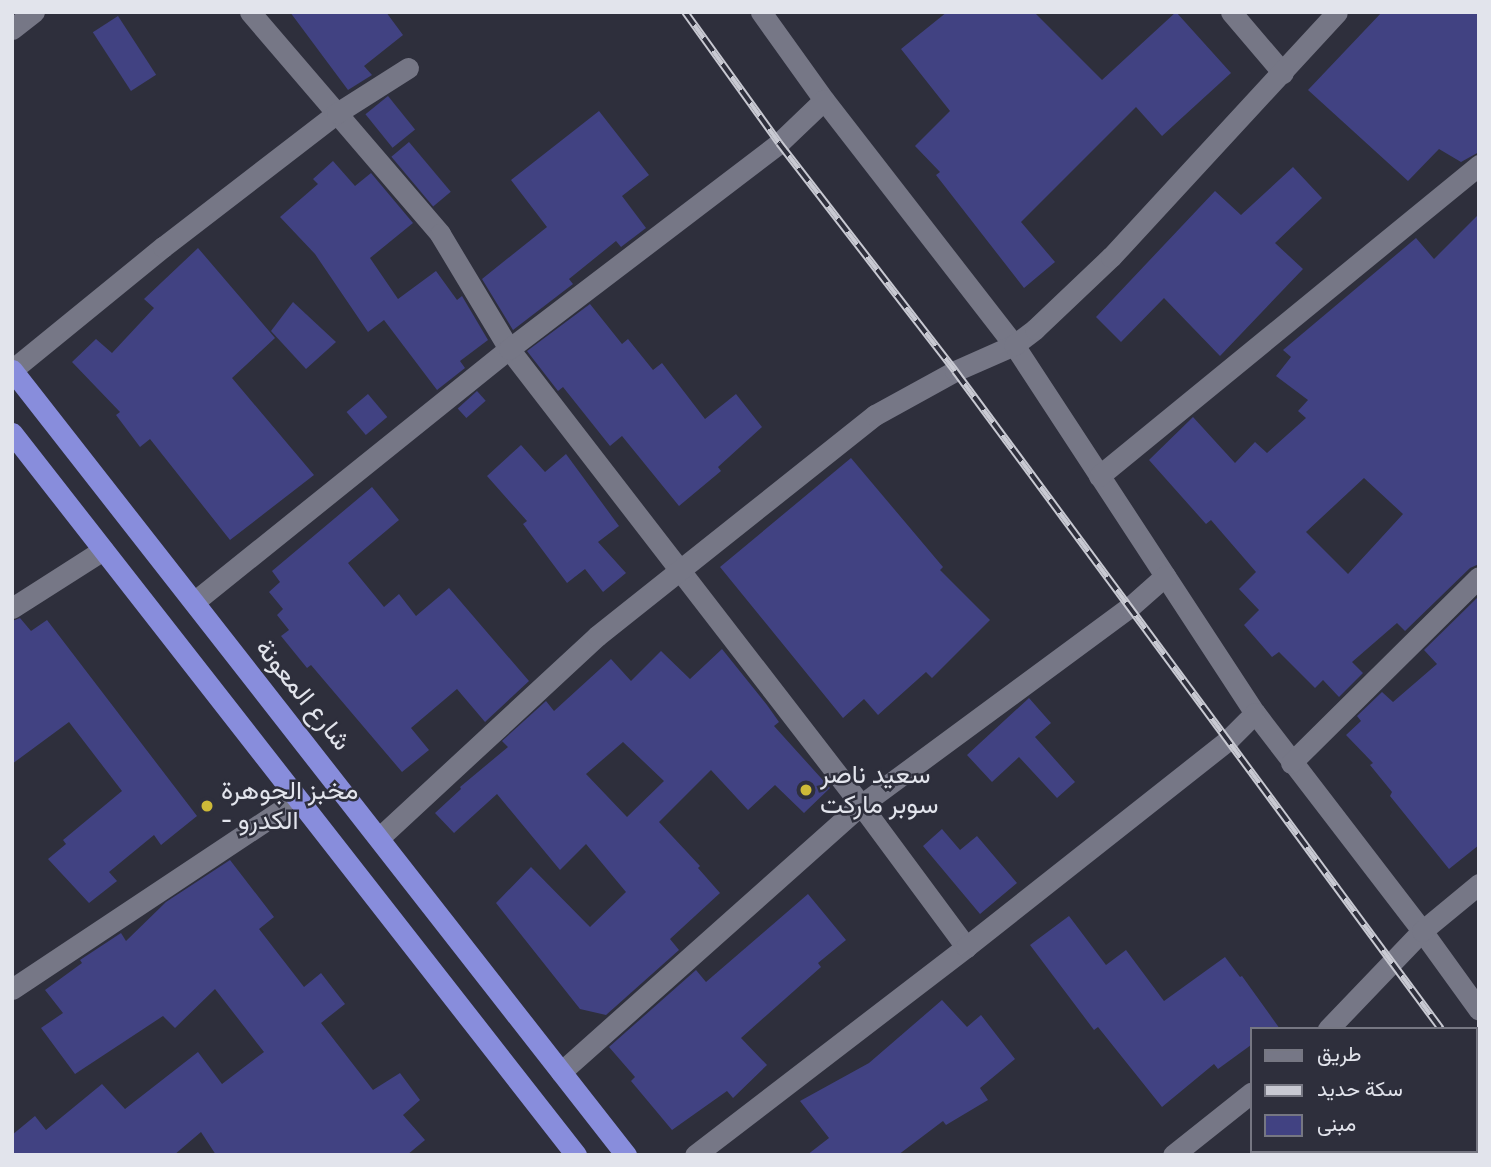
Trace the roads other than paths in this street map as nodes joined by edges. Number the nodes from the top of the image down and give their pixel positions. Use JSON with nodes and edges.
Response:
{"nodes":[{"id":1,"x":34,"y":12,"type":"edge"},
{"id":2,"x":250,"y":12,"type":"edge"},
{"id":3,"x":761,"y":12,"type":"edge"},
{"id":4,"x":1231,"y":12,"type":"edge"},
{"id":5,"x":1337,"y":12,"type":"edge"},
{"id":6,"x":12,"y":29,"type":"edge"},
{"id":7,"x":408,"y":68,"type":"dead end"},
{"id":8,"x":1283,"y":73,"type":"junction"},
{"id":9,"x":824,"y":100,"type":"junction"},
{"id":10,"x":337,"y":113,"type":"junction"},
{"id":11,"x":1479,"y":165,"type":"edge"},
{"id":12,"x":1014,"y":345,"type":"junction"},
{"id":13,"x":509,"y":349,"type":"junction"},
{"id":14,"x":12,"y":370,"type":"edge"},
{"id":15,"x":12,"y":433,"type":"edge"},
{"id":16,"x":1099,"y":476,"type":"junction"},
{"id":17,"x":103,"y":550,"type":"junction"},
{"id":18,"x":677,"y":570,"type":"junction"},
{"id":19,"x":1165,"y":576,"type":"junction"},
{"id":20,"x":1479,"y":577,"type":"edge"},
{"id":21,"x":194,"y":602,"type":"junction"},
{"id":22,"x":12,"y":608,"type":"edge"},
{"id":23,"x":1255,"y":713,"type":"junction"},
{"id":24,"x":1291,"y":763,"type":"junction"},
{"id":25,"x":296,"y":800,"type":"junction"},
{"id":26,"x":861,"y":805,"type":"junction"},
{"id":27,"x":380,"y":837,"type":"junction"},
{"id":28,"x":1479,"y":884,"type":"edge"},
{"id":29,"x":1422,"y":930,"type":"junction"},
{"id":30,"x":966,"y":947,"type":"junction"},
{"id":31,"x":12,"y":989,"type":"edge"},
{"id":32,"x":1479,"y":1010,"type":"edge"},
{"id":33,"x":1335,"y":1027,"type":"edge"},
{"id":34,"x":561,"y":1072,"type":"junction"},
{"id":35,"x":1250,"y":1094,"type":"edge"},
{"id":36,"x":576,"y":1155,"type":"edge"},
{"id":37,"x":626,"y":1155,"type":"edge"},
{"id":38,"x":695,"y":1155,"type":"edge"},
{"id":39,"x":1173,"y":1155,"type":"edge"}],
"edges":[{"from":1,"to":6,"type":"street"},
{"from":2,"to":10,"type":"street"},
{"from":3,"to":9,"type":"street"},
{"from":4,"to":8,"type":"street"},
{"from":5,"to":8,"type":"street"},
{"from":7,"to":10,"type":"street"},
{"from":8,"to":12,"type":"street"},
{"from":9,"to":12,"type":"street"},
{"from":9,"to":13,"type":"street"},
{"from":10,"to":13,"type":"street"},
{"from":10,"to":14,"type":"street"},
{"from":11,"to":16,"type":"street"},
{"from":12,"to":16,"type":"street"},
{"from":12,"to":18,"type":"street"},
{"from":13,"to":18,"type":"street"},
{"from":13,"to":21,"type":"street"},
{"from":14,"to":21,"type":"highway","name":"شارع المعونة"},
{"from":15,"to":17,"type":"highway"},
{"from":16,"to":19,"type":"street"},
{"from":17,"to":22,"type":"street"},
{"from":17,"to":25,"type":"highway"},
{"from":18,"to":26,"type":"street"},
{"from":18,"to":27,"type":"street"},
{"from":19,"to":23,"type":"street"},
{"from":19,"to":26,"type":"street"},
{"from":20,"to":24,"type":"street"},
{"from":21,"to":27,"type":"highway","name":"شارع المعونة"},
{"from":23,"to":24,"type":"street"},
{"from":23,"to":30,"type":"street"},
{"from":24,"to":29,"type":"street"},
{"from":25,"to":31,"type":"street"},
{"from":25,"to":36,"type":"highway"},
{"from":26,"to":30,"type":"street"},
{"from":26,"to":34,"type":"street"},
{"from":27,"to":34,"type":"highway","name":"شارع المعونة"},
{"from":28,"to":29,"type":"street"},
{"from":29,"to":32,"type":"street"},
{"from":29,"to":33,"type":"street"},
{"from":30,"to":38,"type":"street"},
{"from":34,"to":37,"type":"highway","name":"شارع المعونة"},
{"from":35,"to":39,"type":"street"}]}
